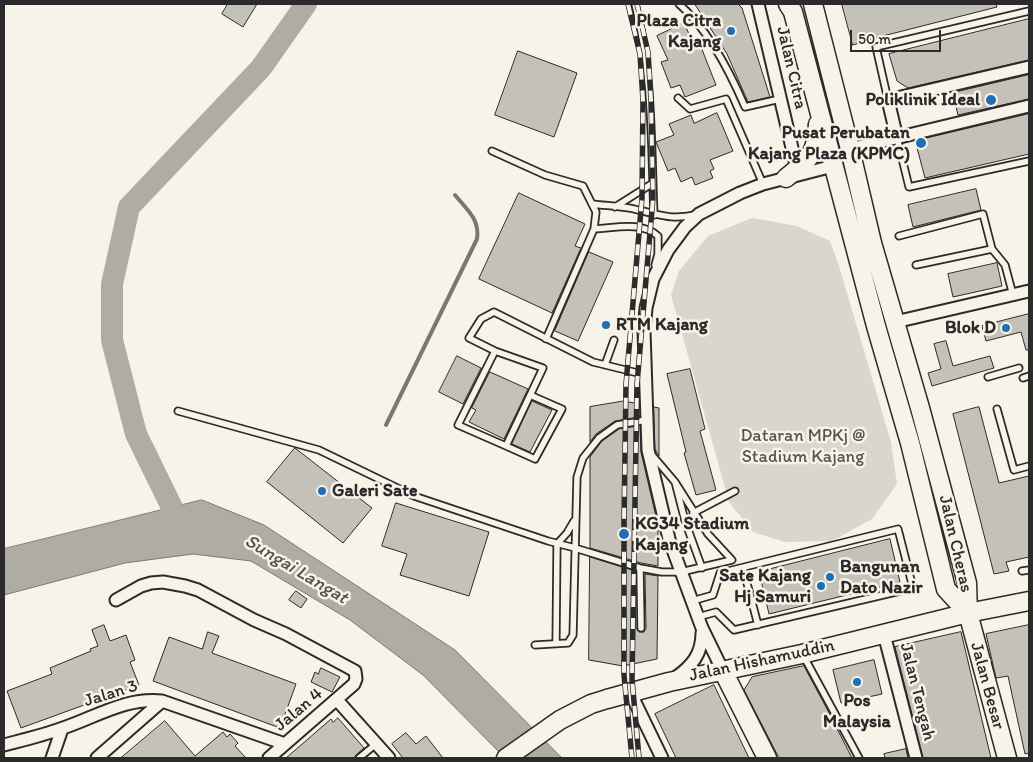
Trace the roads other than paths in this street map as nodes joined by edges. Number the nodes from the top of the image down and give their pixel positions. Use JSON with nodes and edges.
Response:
{"nodes":[{"id":1,"x":634,"y":4,"type":"edge"},
{"id":2,"x":678,"y":4,"type":"edge"},
{"id":3,"x":758,"y":4,"type":"edge"},
{"id":4,"x":788,"y":4,"type":"edge"},
{"id":5,"x":813,"y":4,"type":"edge"},
{"id":6,"x":1029,"y":11,"type":"edge"},
{"id":7,"x":1029,"y":67,"type":"edge"},
{"id":8,"x":678,"y":98,"type":"dead end"},
{"id":9,"x":780,"y":99,"type":"junction"},
{"id":10,"x":888,"y":100,"type":"junction"},
{"id":11,"x":1029,"y":106,"type":"edge"},
{"id":12,"x":819,"y":114,"type":"junction"},
{"id":13,"x":897,"y":138,"type":"junction"},
{"id":14,"x":850,"y":149,"type":"junction"},
{"id":15,"x":492,"y":151,"type":"dead end"},
{"id":16,"x":1029,"y":161,"type":"edge"},
{"id":17,"x":833,"y":166,"type":"junction"},
{"id":18,"x":791,"y":174,"type":"junction"},
{"id":19,"x":653,"y":183,"type":"junction"},
{"id":20,"x":763,"y":184,"type":"junction"},
{"id":21,"x":592,"y":204,"type":"junction"},
{"id":22,"x":616,"y":207,"type":"junction"},
{"id":23,"x":699,"y":214,"type":"junction"},
{"id":24,"x":654,"y":215,"type":"junction"},
{"id":25,"x":594,"y":229,"type":"junction"},
{"id":26,"x":899,"y":236,"type":"dead end"},
{"id":27,"x":992,"y":249,"type":"junction"},
{"id":28,"x":916,"y":265,"type":"dead end"},
{"id":29,"x":653,"y":279,"type":"junction"},
{"id":30,"x":1029,"y":291,"type":"edge"},
{"id":31,"x":1013,"y":295,"type":"junction"},
{"id":32,"x":895,"y":322,"type":"junction"},
{"id":33,"x":546,"y":339,"type":"junction"},
{"id":34,"x":614,"y":340,"type":"dead end"},
{"id":35,"x":495,"y":351,"type":"junction"},
{"id":36,"x":605,"y":365,"type":"junction"},
{"id":37,"x":1019,"y":368,"type":"dead end"},
{"id":38,"x":646,"y":375,"type":"junction"},
{"id":39,"x":988,"y":377,"type":"dead end"},
{"id":40,"x":530,"y":395,"type":"junction"},
{"id":41,"x":998,"y":409,"type":"dead end"},
{"id":42,"x":178,"y":411,"type":"dead end"},
{"id":43,"x":647,"y":420,"type":"junction"},
{"id":44,"x":506,"y":446,"type":"junction"},
{"id":45,"x":648,"y":450,"type":"junction"},
{"id":46,"x":1029,"y":466,"type":"edge"},
{"id":47,"x":675,"y":482,"type":"junction"},
{"id":48,"x":736,"y":491,"type":"dead end"},
{"id":49,"x":693,"y":513,"type":"junction"},
{"id":50,"x":575,"y":519,"type":"junction"},
{"id":51,"x":557,"y":544,"type":"junction"},
{"id":52,"x":575,"y":548,"type":"junction"},
{"id":53,"x":640,"y":568,"type":"junction"},
{"id":54,"x":702,"y":568,"type":"junction"},
{"id":55,"x":743,"y":568,"type":"junction"},
{"id":56,"x":1029,"y":570,"type":"edge"},
{"id":57,"x":1022,"y":571,"type":"dead end"},
{"id":58,"x":681,"y":572,"type":"junction"},
{"id":59,"x":967,"y":583,"type":"junction"},
{"id":60,"x":116,"y":600,"type":"dead end"},
{"id":61,"x":692,"y":601,"type":"junction"},
{"id":62,"x":1029,"y":601,"type":"edge"},
{"id":63,"x":1004,"y":605,"type":"junction"},
{"id":64,"x":968,"y":613,"type":"junction"},
{"id":65,"x":698,"y":617,"type":"junction"},
{"id":66,"x":758,"y":625,"type":"junction"},
{"id":67,"x":641,"y":628,"type":"dead end"},
{"id":68,"x":702,"y":628,"type":"junction"},
{"id":69,"x":884,"y":634,"type":"junction"},
{"id":70,"x":556,"y":643,"type":"junction"},
{"id":71,"x":535,"y":645,"type":"dead end"},
{"id":72,"x":802,"y":654,"type":"junction"},
{"id":73,"x":723,"y":671,"type":"junction"},
{"id":74,"x":669,"y":682,"type":"junction"},
{"id":75,"x":630,"y":692,"type":"junction"},
{"id":76,"x":337,"y":700,"type":"junction"},
{"id":77,"x":162,"y":701,"type":"junction"},
{"id":78,"x":62,"y":729,"type":"junction"},
{"id":79,"x":285,"y":744,"type":"junction"},
{"id":80,"x":376,"y":744,"type":"junction"},
{"id":81,"x":4,"y":745,"type":"edge"},
{"id":82,"x":52,"y":758,"type":"edge"},
{"id":83,"x":97,"y":758,"type":"edge"},
{"id":84,"x":269,"y":758,"type":"edge"},
{"id":85,"x":360,"y":758,"type":"edge"},
{"id":86,"x":389,"y":758,"type":"edge"},
{"id":87,"x":506,"y":758,"type":"edge"},
{"id":88,"x":662,"y":758,"type":"edge"},
{"id":89,"x":767,"y":758,"type":"edge"},
{"id":90,"x":858,"y":758,"type":"edge"},
{"id":91,"x":916,"y":758,"type":"edge"},
{"id":92,"x":1006,"y":758,"type":"edge"}],
"edges":[{"from":1,"to":19,"type":"lane"},
{"from":2,"to":9,"type":"lane"},
{"from":3,"to":9,"type":"street","name":"Jalan Citra"},
{"from":4,"to":12,"type":"main road","name":"Jalan Cheras"},
{"from":5,"to":14,"type":"main road","name":"Jalan Cheras"},
{"from":6,"to":10,"type":"lane"},
{"from":7,"to":10,"type":"street"},
{"from":8,"to":20,"type":"lane"},
{"from":9,"to":18,"type":"street","name":"Jalan Citra"},
{"from":10,"to":13,"type":"street"},
{"from":11,"to":13,"type":"street"},
{"from":12,"to":17,"type":"main road","name":"Jalan Cheras"},
{"from":12,"to":18,"type":"main road"},
{"from":13,"to":14,"type":"street"},
{"from":13,"to":16,"type":"lane"},
{"from":14,"to":32,"type":"main road","name":"Jalan Cheras"},
{"from":15,"to":21,"type":"lane"},
{"from":17,"to":18,"type":"street"},
{"from":17,"to":64,"type":"main road","name":"Jalan Cheras"},
{"from":18,"to":20,"type":"street"},
{"from":19,"to":22,"type":"lane"},
{"from":19,"to":24,"type":"lane"},
{"from":20,"to":23,"type":"street"},
{"from":21,"to":22,"type":"lane"},
{"from":21,"to":25,"type":"lane"},
{"from":22,"to":24,"type":"lane"},
{"from":23,"to":24,"type":"lane"},
{"from":23,"to":29,"type":"street"},
{"from":25,"to":29,"type":"lane"},
{"from":25,"to":33,"type":"lane"},
{"from":26,"to":27,"type":"lane"},
{"from":27,"to":28,"type":"lane"},
{"from":27,"to":31,"type":"lane"},
{"from":29,"to":38,"type":"street"},
{"from":30,"to":31,"type":"street"},
{"from":31,"to":32,"type":"street"},
{"from":32,"to":59,"type":"main road","name":"Jalan Cheras"},
{"from":33,"to":35,"type":"lane"},
{"from":33,"to":36,"type":"lane"},
{"from":34,"to":36,"type":"lane"},
{"from":35,"to":40,"type":"lane"},
{"from":35,"to":44,"type":"lane"},
{"from":36,"to":38,"type":"lane"},
{"from":37,"to":39,"type":"lane"},
{"from":38,"to":43,"type":"street"},
{"from":40,"to":44,"type":"lane"},
{"from":40,"to":44,"type":"lane"},
{"from":41,"to":46,"type":"lane"},
{"from":42,"to":51,"type":"lane"},
{"from":43,"to":45,"type":"street"},
{"from":43,"to":50,"type":"lane"},
{"from":45,"to":47,"type":"lane"},
{"from":45,"to":58,"type":"street"},
{"from":47,"to":49,"type":"lane"},
{"from":47,"to":54,"type":"lane"},
{"from":48,"to":49,"type":"lane"},
{"from":49,"to":54,"type":"lane"},
{"from":50,"to":51,"type":"lane"},
{"from":50,"to":52,"type":"lane"},
{"from":51,"to":52,"type":"lane"},
{"from":51,"to":70,"type":"lane"},
{"from":52,"to":53,"type":"lane"},
{"from":52,"to":70,"type":"lane"},
{"from":53,"to":58,"type":"lane"},
{"from":53,"to":67,"type":"lane"},
{"from":54,"to":58,"type":"lane"},
{"from":55,"to":61,"type":"lane"},
{"from":55,"to":66,"type":"lane"},
{"from":55,"to":66,"type":"lane"},
{"from":56,"to":57,"type":"lane"},
{"from":58,"to":61,"type":"street"},
{"from":59,"to":63,"type":"main road"},
{"from":59,"to":64,"type":"main road","name":"Jalan Cheras"},
{"from":60,"to":76,"type":"street"},
{"from":61,"to":65,"type":"street"},
{"from":62,"to":63,"type":"main road","name":"Jalan Hishamuddin"},
{"from":63,"to":64,"type":"main road","name":"Jalan Hishamuddin"},
{"from":64,"to":69,"type":"main road","name":"Jalan Hishamuddin"},
{"from":64,"to":92,"type":"main road","name":"Jalan Besar"},
{"from":65,"to":66,"type":"lane"},
{"from":65,"to":68,"type":"street"},
{"from":68,"to":73,"type":"street"},
{"from":68,"to":74,"type":"street"},
{"from":69,"to":72,"type":"main road","name":"Jalan Hishamuddin"},
{"from":69,"to":91,"type":"street","name":"Jalan Tengah"},
{"from":70,"to":71,"type":"lane"},
{"from":72,"to":73,"type":"main road","name":"Jalan Hishamuddin"},
{"from":72,"to":90,"type":"lane"},
{"from":73,"to":74,"type":"main road","name":"Jalan Hishamuddin"},
{"from":73,"to":89,"type":"main road"},
{"from":74,"to":75,"type":"main road","name":"Jalan Hishamuddin"},
{"from":75,"to":87,"type":"main road","name":"Jalan Hishamuddin"},
{"from":75,"to":88,"type":"street"},
{"from":76,"to":79,"type":"street","name":"Jalan 4"},
{"from":76,"to":80,"type":"street","name":"Jalan 4"},
{"from":77,"to":78,"type":"street","name":"Jalan 3"},
{"from":77,"to":79,"type":"street","name":"Jalan 3"},
{"from":77,"to":83,"type":"street"},
{"from":78,"to":81,"type":"street","name":"Jalan 3"},
{"from":78,"to":82,"type":"street"},
{"from":79,"to":84,"type":"street","name":"Jalan 4"},
{"from":80,"to":85,"type":"lane"},
{"from":80,"to":86,"type":"street","name":"Jalan 4"}]}
